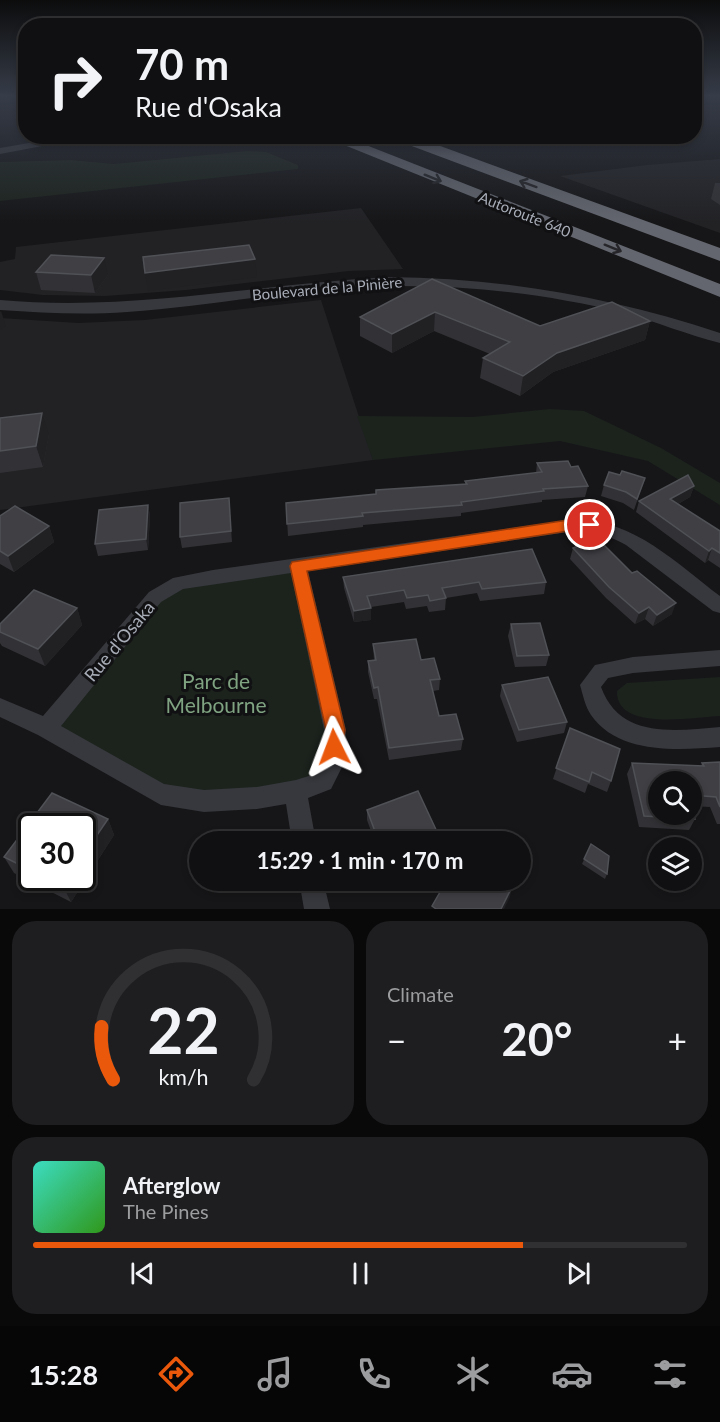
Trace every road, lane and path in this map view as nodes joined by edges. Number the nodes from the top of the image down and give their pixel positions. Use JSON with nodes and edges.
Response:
{"nodes":[{"id":1,"x":18,"y":142,"type":"edge"},
{"id":2,"x":42,"y":144,"type":"edge"},
{"id":3,"x":349,"y":144,"type":"edge"},
{"id":4,"x":420,"y":144,"type":"edge"},
{"id":5,"x":0,"y":145,"type":"edge"},
{"id":6,"x":0,"y":151,"type":"edge"},
{"id":7,"x":720,"y":255,"type":"edge"},
{"id":8,"x":720,"y":291,"type":"edge"},
{"id":9,"x":0,"y":305,"type":"edge"},
{"id":10,"x":720,"y":338,"type":"edge"},
{"id":11,"x":298,"y":566,"type":"junction"},
{"id":12,"x":720,"y":606,"type":"edge"},
{"id":13,"x":720,"y":658,"type":"edge"},
{"id":14,"x":0,"y":707,"type":"edge"},
{"id":15,"x":46,"y":728,"type":"junction"},
{"id":16,"x":720,"y":737,"type":"edge"},
{"id":17,"x":296,"y":791,"type":"junction"},
{"id":18,"x":302,"y":831,"type":"edge"},
{"id":19,"x":313,"y":891,"type":"edge"},
{"id":20,"x":317,"y":909,"type":"edge"}],
"edges":[{"from":1,"to":5,"type":"street"},
{"from":2,"to":6,"type":"street"},
{"from":3,"to":8,"type":"highway","name":"Autoroute 640","one_way":true},
{"from":7,"to":4,"type":"highway","name":"Autoroute 640","one_way":true},
{"from":9,"to":10,"type":"street","name":"Boulevard de la Pinière"},
{"from":11,"to":12,"type":"street","name":"Rue d'Osaka"},
{"from":11,"to":15,"type":"street","name":"Rue d'Osaka"},
{"from":11,"to":17,"type":"street"},
{"from":13,"to":16,"type":"street"},
{"from":14,"to":15,"type":"street"},
{"from":15,"to":17,"type":"street"},
{"from":17,"to":18,"type":"street"},
{"from":19,"to":20,"type":"street"}]}
